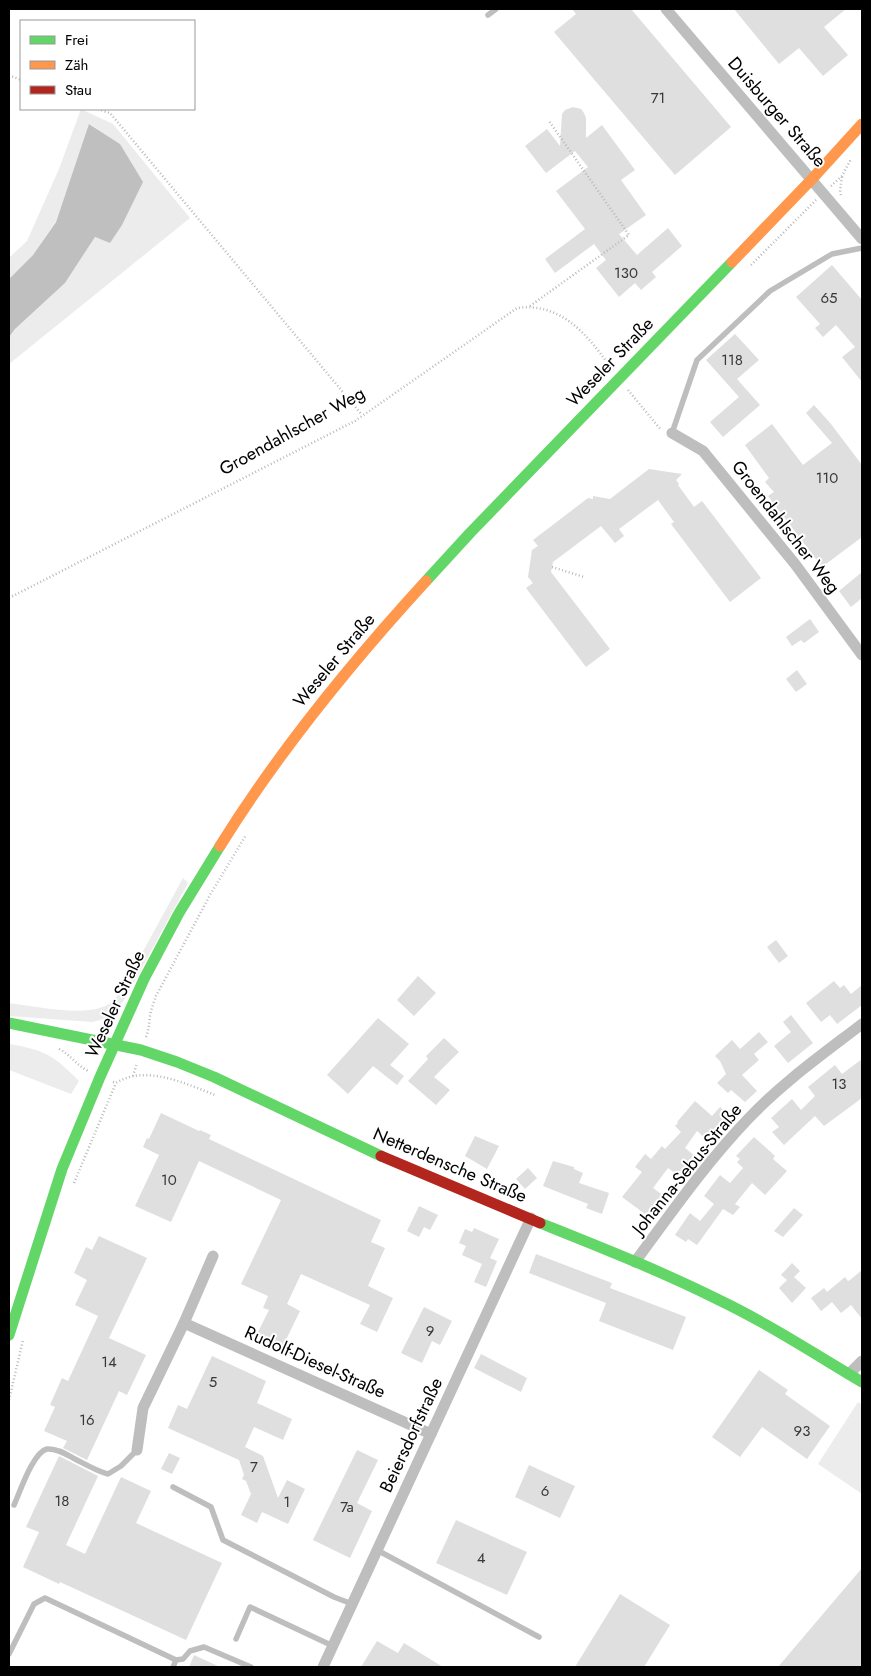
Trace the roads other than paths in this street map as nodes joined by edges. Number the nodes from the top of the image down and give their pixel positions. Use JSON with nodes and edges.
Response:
{"nodes":[{"id":1,"x":496,"y":9,"type":"edge"},
{"id":2,"x":666,"y":9,"type":"edge"},
{"id":3,"x":488,"y":15,"type":"dead end"},
{"id":4,"x":862,"y":124,"type":"edge"},
{"id":5,"x":812,"y":179,"type":"junction"},
{"id":6,"x":862,"y":239,"type":"edge"},
{"id":7,"x":862,"y":248,"type":"edge"},
{"id":8,"x":672,"y":433,"type":"joint"},
{"id":9,"x":862,"y":654,"type":"edge"},
{"id":10,"x":9,"y":1024,"type":"edge"},
{"id":11,"x":862,"y":1024,"type":"edge"},
{"id":12,"x":115,"y":1043,"type":"junction"},
{"id":13,"x":531,"y":1218,"type":"junction"},
{"id":14,"x":213,"y":1256,"type":"dead end"},
{"id":15,"x":635,"y":1262,"type":"junction"},
{"id":16,"x":184,"y":1323,"type":"junction"},
{"id":17,"x":9,"y":1335,"type":"edge"},
{"id":18,"x":862,"y":1361,"type":"edge"},
{"id":19,"x":849,"y":1374,"type":"junction"},
{"id":20,"x":862,"y":1382,"type":"edge"},
{"id":21,"x":431,"y":1434,"type":"junction"},
{"id":22,"x":137,"y":1450,"type":"joint"},
{"id":23,"x":173,"y":1487,"type":"dead end"},
{"id":24,"x":14,"y":1505,"type":"dead end"},
{"id":25,"x":377,"y":1550,"type":"junction"},
{"id":26,"x":352,"y":1604,"type":"junction"},
{"id":27,"x":539,"y":1637,"type":"dead end"},
{"id":28,"x":236,"y":1638,"type":"dead end"},
{"id":29,"x":333,"y":1646,"type":"junction"},
{"id":30,"x":9,"y":1654,"type":"edge"},
{"id":31,"x":176,"y":1660,"type":"junction"},
{"id":32,"x":173,"y":1667,"type":"edge"},
{"id":33,"x":251,"y":1667,"type":"edge"},
{"id":34,"x":323,"y":1667,"type":"edge"}],
"edges":[{"from":1,"to":3,"type":"lane"},
{"from":2,"to":5,"type":"street","name":"Duisburger Straße"},
{"from":4,"to":5,"type":"main road","name":"Weseler Straße"},
{"from":5,"to":6,"type":"street","name":"Duisburger Straße"},
{"from":5,"to":12,"type":"main road","name":"Weseler Straße"},
{"from":7,"to":8,"type":"lane"},
{"from":8,"to":9,"type":"street","name":"Groendahlscher Weg"},
{"from":10,"to":12,"type":"main road","name":"Netterdensche Straße"},
{"from":11,"to":15,"type":"street","name":"Johanna-Sebus-Straße"},
{"from":12,"to":13,"type":"main road","name":"Netterdensche Straße"},
{"from":12,"to":17,"type":"main road","name":"Weseler Straße"},
{"from":13,"to":15,"type":"main road","name":"Netterdensche Straße"},
{"from":13,"to":21,"type":"street","name":"Beiersdorfstraße"},
{"from":14,"to":16,"type":"street"},
{"from":15,"to":19,"type":"main road","name":"Netterdensche Straße"},
{"from":16,"to":21,"type":"street","name":"Rudolf-Diesel-Straße"},
{"from":16,"to":22,"type":"street"},
{"from":18,"to":19,"type":"street"},
{"from":19,"to":20,"type":"main road","name":"Netterdensche Straße"},
{"from":21,"to":25,"type":"street","name":"Beiersdorfstraße"},
{"from":22,"to":24,"type":"lane"},
{"from":23,"to":26,"type":"lane"},
{"from":25,"to":26,"type":"street","name":"Beiersdorfstraße"},
{"from":25,"to":27,"type":"lane"},
{"from":26,"to":29,"type":"street","name":"Beiersdorfstraße"},
{"from":28,"to":29,"type":"lane"},
{"from":29,"to":34,"type":"street","name":"Beiersdorfstraße"},
{"from":30,"to":31,"type":"lane"},
{"from":31,"to":32,"type":"lane"},
{"from":31,"to":33,"type":"lane"}]}
